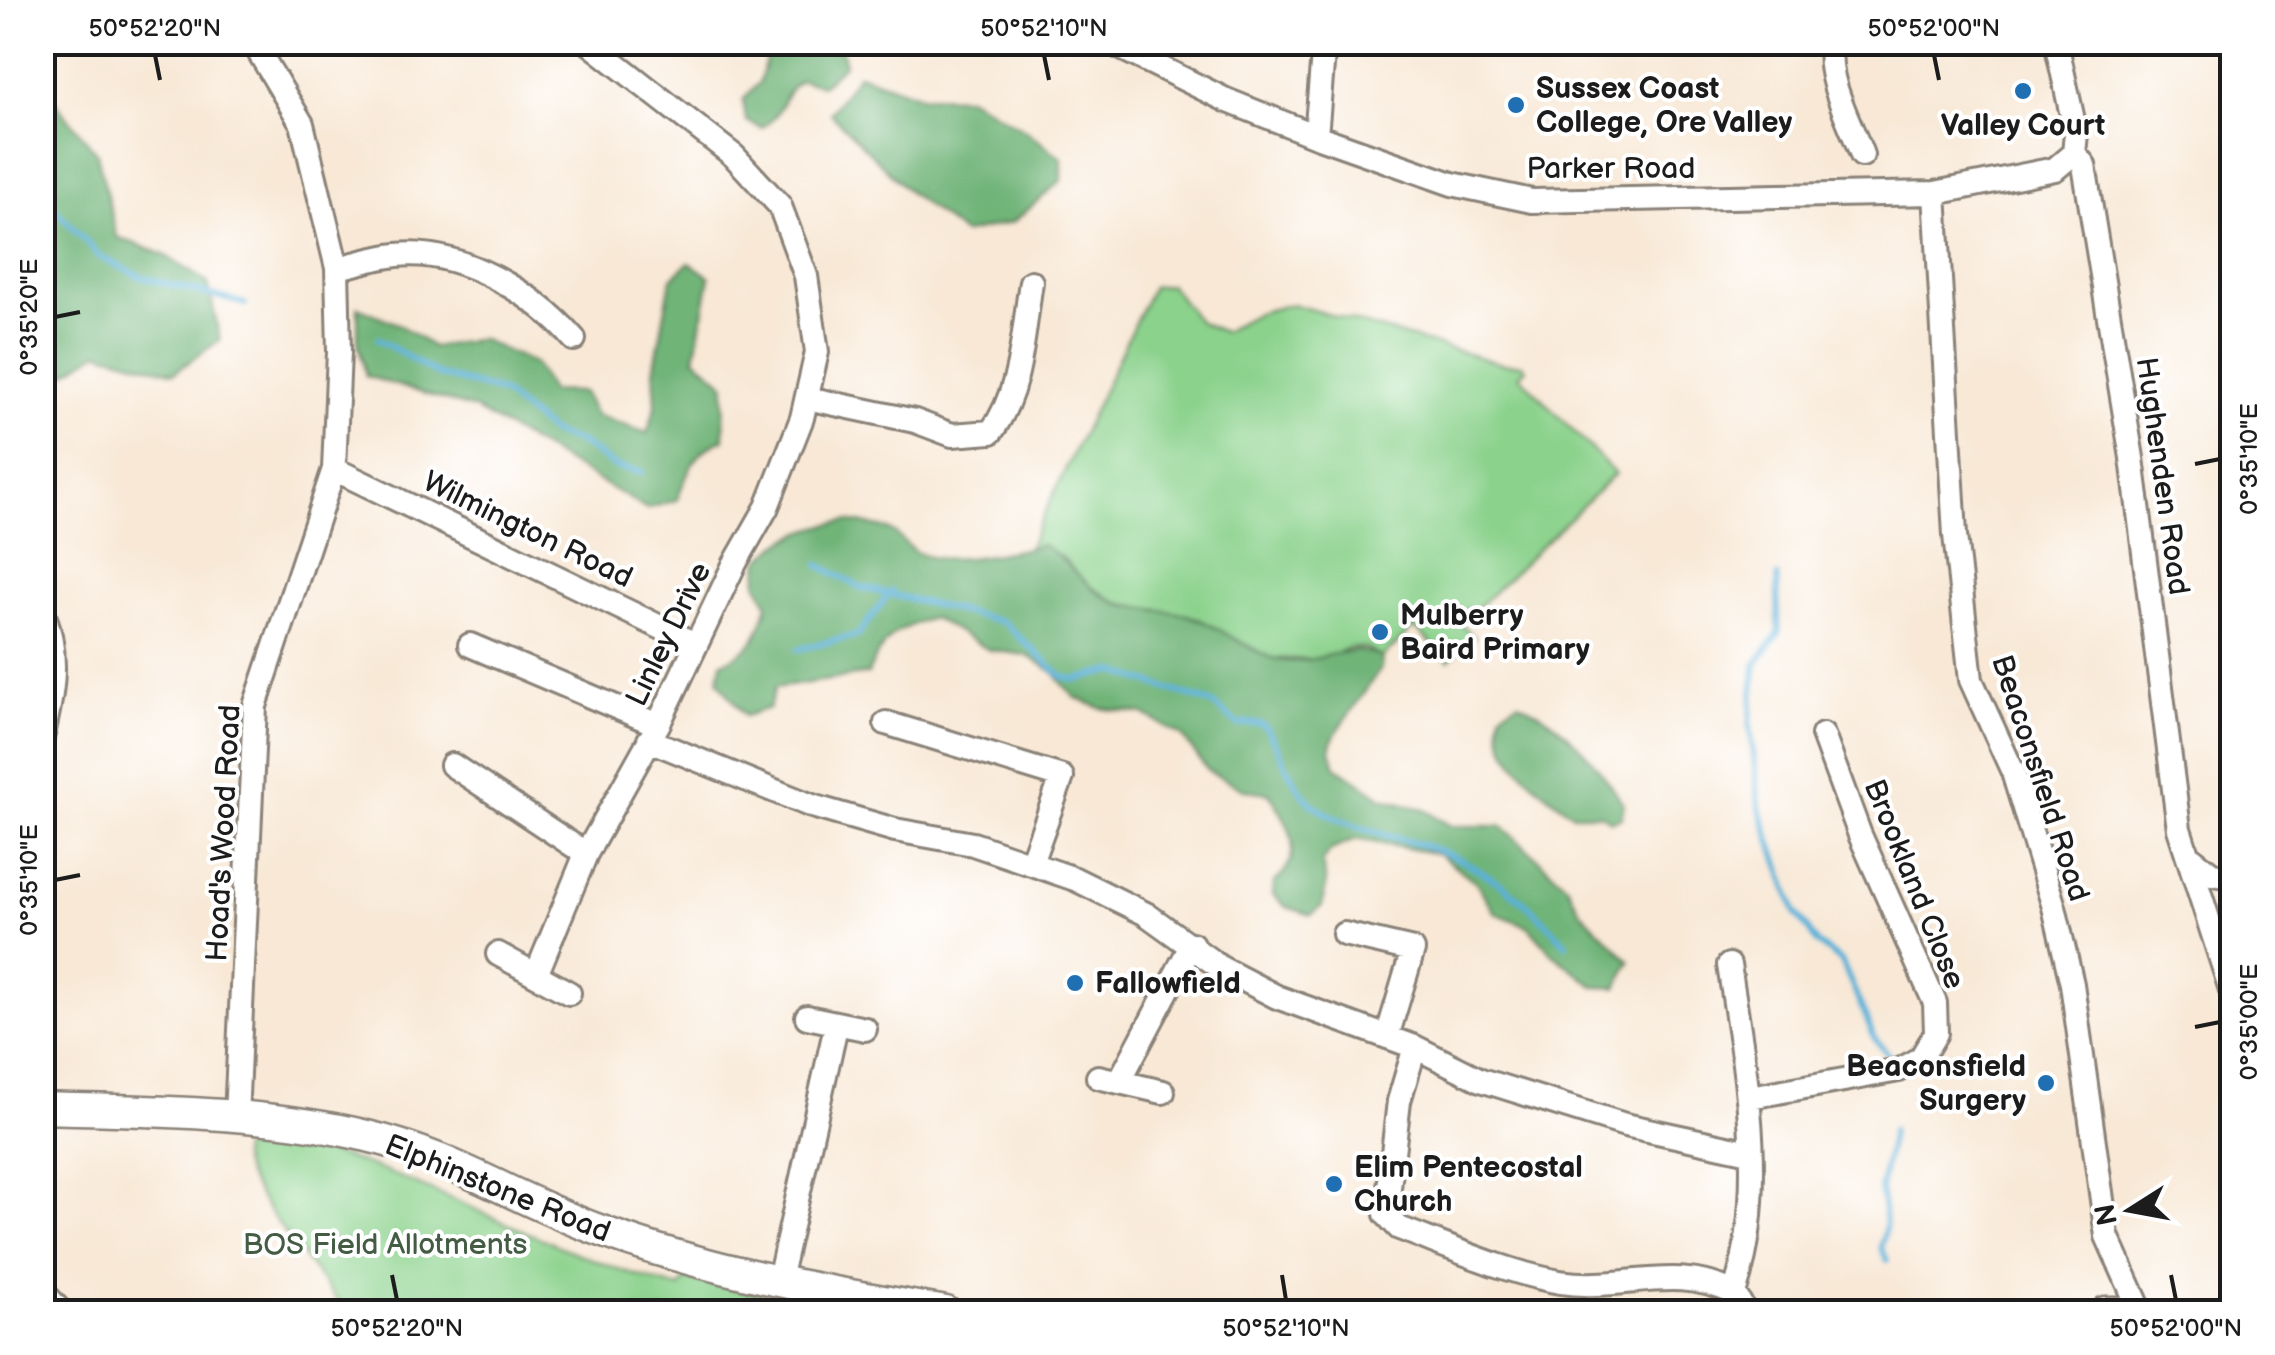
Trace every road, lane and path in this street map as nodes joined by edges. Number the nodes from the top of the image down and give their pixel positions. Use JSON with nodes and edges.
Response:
{"nodes":[{"id":1,"x":253,"y":42,"type":"edge"},
{"id":2,"x":588,"y":42,"type":"edge"},
{"id":3,"x":1108,"y":42,"type":"edge"},
{"id":4,"x":1324,"y":42,"type":"edge"},
{"id":5,"x":1832,"y":42,"type":"edge"},
{"id":6,"x":2056,"y":42,"type":"edge"},
{"id":7,"x":1316,"y":136,"type":"junction"},
{"id":8,"x":2074,"y":153,"type":"junction"},
{"id":9,"x":1862,"y":154,"type":"dead end"},
{"id":10,"x":1934,"y":193,"type":"junction"},
{"id":11,"x":336,"y":268,"type":"junction"},
{"id":12,"x":1031,"y":282,"type":"dead end"},
{"id":13,"x":574,"y":339,"type":"dead end"},
{"id":14,"x":807,"y":398,"type":"junction"},
{"id":15,"x":334,"y":468,"type":"junction"},
{"id":16,"x":42,"y":610,"type":"edge"},
{"id":17,"x":695,"y":644,"type":"junction"},
{"id":18,"x":470,"y":645,"type":"dead end"},
{"id":19,"x":886,"y":723,"type":"dead end"},
{"id":20,"x":653,"y":732,"type":"junction"},
{"id":21,"x":1824,"y":735,"type":"dead end"},
{"id":22,"x":42,"y":738,"type":"edge"},
{"id":23,"x":452,"y":765,"type":"dead end"},
{"id":24,"x":586,"y":854,"type":"junction"},
{"id":25,"x":2189,"y":856,"type":"junction"},
{"id":26,"x":1032,"y":862,"type":"junction"},
{"id":27,"x":2228,"y":878,"type":"edge"},
{"id":28,"x":2210,"y":919,"type":"junction"},
{"id":29,"x":1344,"y":934,"type":"dead end"},
{"id":30,"x":1192,"y":944,"type":"junction"},
{"id":31,"x":498,"y":954,"type":"dead end"},
{"id":32,"x":1729,"y":965,"type":"dead end"},
{"id":33,"x":536,"y":975,"type":"junction"},
{"id":34,"x":569,"y":993,"type":"dead end"},
{"id":35,"x":2232,"y":993,"type":"edge"},
{"id":36,"x":807,"y":1017,"type":"dead end"},
{"id":37,"x":836,"y":1026,"type":"junction"},
{"id":38,"x":865,"y":1029,"type":"dead end"},
{"id":39,"x":1386,"y":1037,"type":"junction"},
{"id":40,"x":1416,"y":1047,"type":"junction"},
{"id":41,"x":1163,"y":1092,"type":"dead end"},
{"id":42,"x":1750,"y":1097,"type":"junction"},
{"id":43,"x":42,"y":1108,"type":"edge"},
{"id":44,"x":236,"y":1116,"type":"junction"},
{"id":45,"x":1750,"y":1152,"type":"junction"},
{"id":46,"x":780,"y":1280,"type":"junction"},
{"id":47,"x":42,"y":1290,"type":"edge"},
{"id":48,"x":1740,"y":1303,"type":"edge"},
{"id":49,"x":62,"y":1312,"type":"edge"},
{"id":50,"x":946,"y":1312,"type":"edge"},
{"id":51,"x":2106,"y":1312,"type":"edge"},
{"id":52,"x":2131,"y":1312,"type":"edge"},
{"id":53,"x":2140,"y":1312,"type":"edge"}],
"edges":[{"from":1,"to":11,"type":"street","name":"Hoad's Wood Road"},
{"from":2,"to":14,"type":"street","name":"Linley Drive"},
{"from":3,"to":7,"type":"street","name":"Parker Road"},
{"from":4,"to":7,"type":"street"},
{"from":5,"to":9,"type":"street"},
{"from":6,"to":8,"type":"street","name":"Hughenden Road"},
{"from":7,"to":10,"type":"street","name":"Parker Road"},
{"from":8,"to":10,"type":"street","name":"Parker Road"},
{"from":8,"to":25,"type":"street","name":"Hughenden Road"},
{"from":10,"to":53,"type":"street","name":"Beaconsfield Road"},
{"from":11,"to":13,"type":"street"},
{"from":11,"to":15,"type":"street","name":"Hoad's Wood Road"},
{"from":12,"to":14,"type":"street"},
{"from":14,"to":17,"type":"street","name":"Linley Drive"},
{"from":15,"to":17,"type":"street","name":"Wilmington Road"},
{"from":15,"to":44,"type":"street","name":"Hoad's Wood Road"},
{"from":16,"to":22,"type":"street"},
{"from":17,"to":20,"type":"street","name":"Linley Drive"},
{"from":18,"to":20,"type":"street"},
{"from":19,"to":26,"type":"street"},
{"from":20,"to":24,"type":"street"},
{"from":20,"to":26,"type":"street","name":"Linley Drive"},
{"from":21,"to":42,"type":"street","name":"Brookland Close"},
{"from":23,"to":24,"type":"street"},
{"from":24,"to":33,"type":"street"},
{"from":25,"to":27,"type":"street"},
{"from":25,"to":28,"type":"street","name":"Hughenden Road"},
{"from":26,"to":30,"type":"street","name":"Linley Drive"},
{"from":27,"to":28,"type":"street"},
{"from":28,"to":35,"type":"street","name":"Hughenden Road"},
{"from":29,"to":39,"type":"street"},
{"from":30,"to":39,"type":"street","name":"Linley Drive"},
{"from":30,"to":41,"type":"street"},
{"from":31,"to":33,"type":"street"},
{"from":32,"to":42,"type":"street"},
{"from":33,"to":34,"type":"street"},
{"from":36,"to":37,"type":"street"},
{"from":37,"to":38,"type":"street"},
{"from":37,"to":46,"type":"street"},
{"from":39,"to":40,"type":"street","name":"Linley Drive"},
{"from":40,"to":45,"type":"street","name":"Linley Drive"},
{"from":40,"to":48,"type":"street"},
{"from":42,"to":45,"type":"street"},
{"from":43,"to":44,"type":"street","name":"Elphinstone Road"},
{"from":44,"to":46,"type":"street","name":"Elphinstone Road"},
{"from":45,"to":48,"type":"street"},
{"from":46,"to":50,"type":"street","name":"Elphinstone Road"},
{"from":47,"to":49,"type":"street"},
{"from":51,"to":52,"type":"street"}]}
